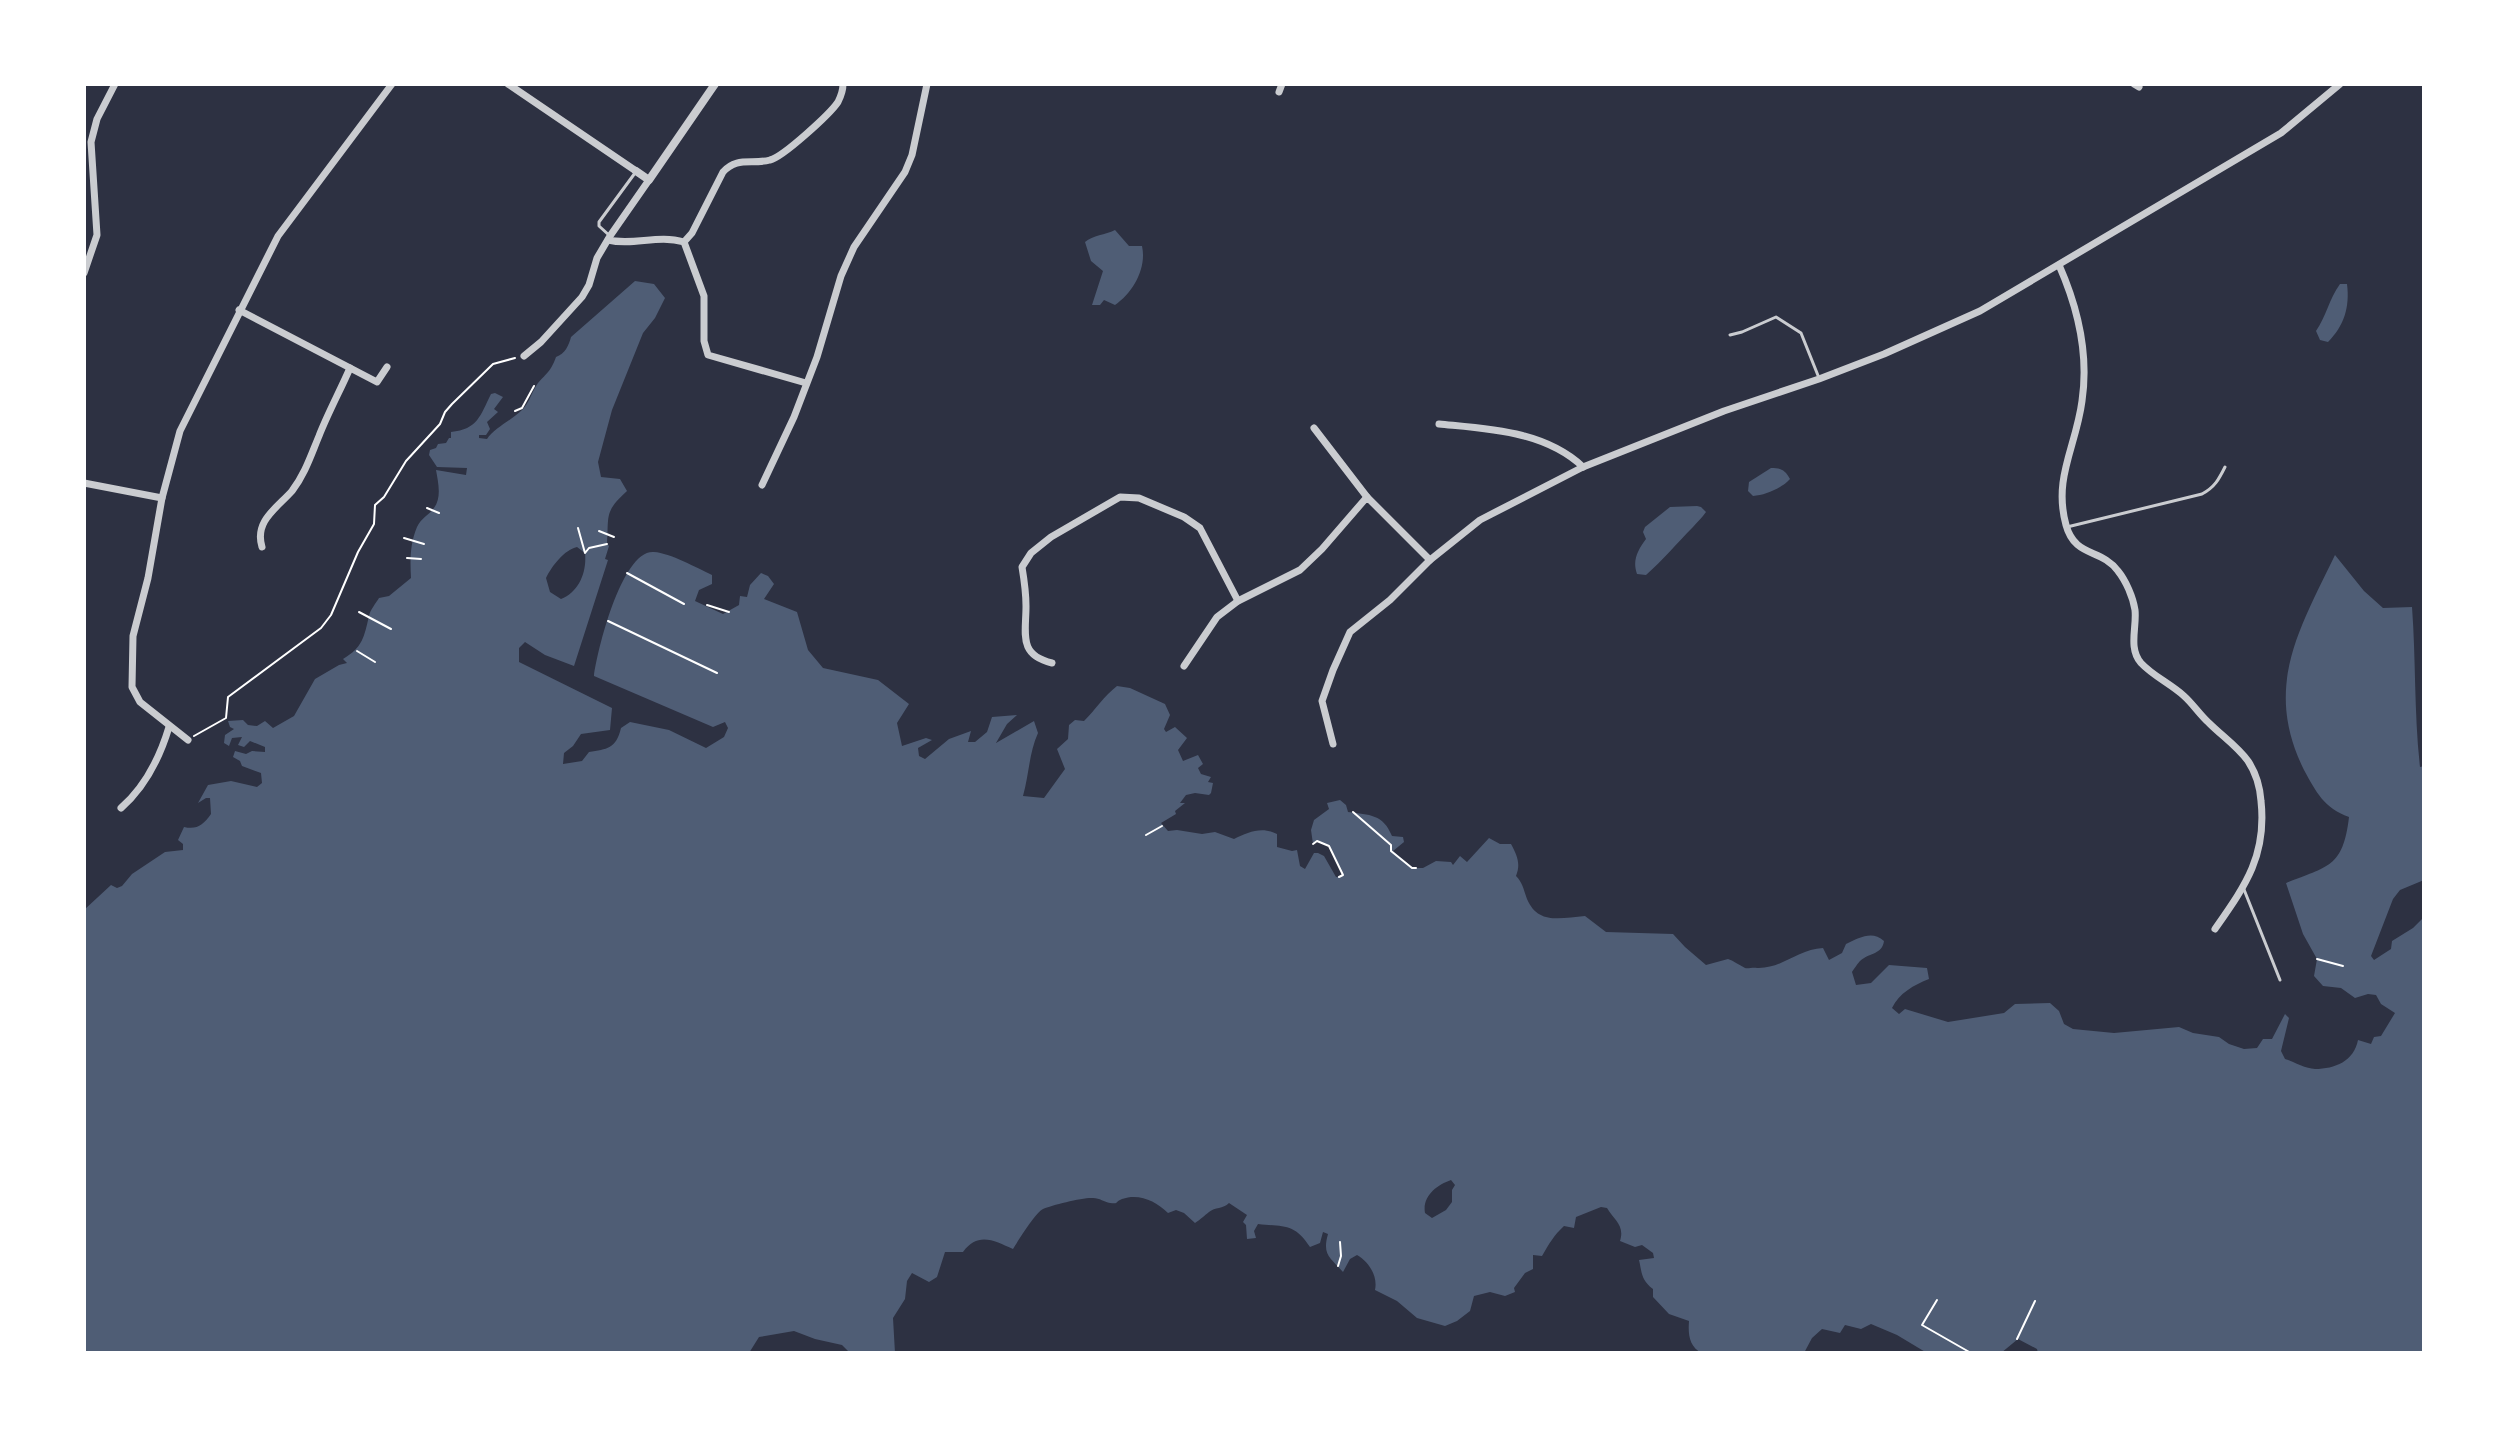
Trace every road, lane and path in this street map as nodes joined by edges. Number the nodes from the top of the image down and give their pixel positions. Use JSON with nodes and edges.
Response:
{"nodes":[{"id":1,"x":115,"y":84,"type":"edge"},
{"id":2,"x":392,"y":84,"type":"edge"},
{"id":3,"x":508,"y":84,"type":"edge"},
{"id":4,"x":715,"y":84,"type":"edge"},
{"id":5,"x":843,"y":84,"type":"edge"},
{"id":6,"x":927,"y":84,"type":"edge"},
{"id":7,"x":2340,"y":84,"type":"edge"},
{"id":8,"x":636,"y":171,"type":"junction"},
{"id":9,"x":649,"y":180,"type":"junction"},
{"id":10,"x":609,"y":238,"type":"junction"},
{"id":11,"x":684,"y":242,"type":"junction"},
{"id":12,"x":2059,"y":265,"type":"junction"},
{"id":13,"x":84,"y":273,"type":"edge"},
{"id":14,"x":239,"y":310,"type":"junction"},
{"id":15,"x":1730,"y":335,"type":"dead end"},
{"id":16,"x":524,"y":356,"type":"joint"},
{"id":17,"x":387,"y":367,"type":"dead end"},
{"id":18,"x":350,"y":368,"type":"junction"},
{"id":19,"x":1819,"y":379,"type":"junction"},
{"id":20,"x":806,"y":383,"type":"junction"},
{"id":21,"x":534,"y":386,"type":"dead end"},
{"id":22,"x":515,"y":411,"type":"dead end"},
{"id":23,"x":1439,"y":424,"type":"dead end"},
{"id":24,"x":1314,"y":428,"type":"dead end"},
{"id":25,"x":1583,"y":467,"type":"junction"},
{"id":26,"x":2225,"y":467,"type":"dead end"},
{"id":27,"x":84,"y":483,"type":"edge"},
{"id":28,"x":762,"y":485,"type":"dead end"},
{"id":29,"x":1367,"y":497,"type":"junction"},
{"id":30,"x":162,"y":498,"type":"junction"},
{"id":31,"x":427,"y":508,"type":"dead end"},
{"id":32,"x":439,"y":513,"type":"dead end"},
{"id":33,"x":2067,"y":527,"type":"junction"},
{"id":34,"x":578,"y":528,"type":"dead end"},
{"id":35,"x":599,"y":531,"type":"dead end"},
{"id":36,"x":614,"y":537,"type":"dead end"},
{"id":37,"x":404,"y":538,"type":"dead end"},
{"id":38,"x":424,"y":544,"type":"dead end"},
{"id":39,"x":607,"y":544,"type":"dead end"},
{"id":40,"x":262,"y":547,"type":"dead end"},
{"id":41,"x":407,"y":558,"type":"dead end"},
{"id":42,"x":421,"y":559,"type":"dead end"},
{"id":43,"x":1430,"y":560,"type":"junction"},
{"id":44,"x":627,"y":573,"type":"dead end"},
{"id":45,"x":1238,"y":601,"type":"junction"},
{"id":46,"x":684,"y":604,"type":"dead end"},
{"id":47,"x":707,"y":605,"type":"dead end"},
{"id":48,"x":359,"y":612,"type":"dead end"},
{"id":49,"x":729,"y":612,"type":"dead end"},
{"id":50,"x":608,"y":621,"type":"dead end"},
{"id":51,"x":391,"y":629,"type":"dead end"},
{"id":52,"x":357,"y":651,"type":"dead end"},
{"id":53,"x":375,"y":662,"type":"dead end"},
{"id":54,"x":1052,"y":663,"type":"dead end"},
{"id":55,"x":1184,"y":666,"type":"dead end"},
{"id":56,"x":717,"y":673,"type":"dead end"},
{"id":57,"x":169,"y":727,"type":"junction"},
{"id":58,"x":188,"y":740,"type":"joint"},
{"id":59,"x":1333,"y":744,"type":"dead end"},
{"id":60,"x":121,"y":808,"type":"dead end"},
{"id":61,"x":1353,"y":812,"type":"dead end"},
{"id":62,"x":1162,"y":826,"type":"dead end"},
{"id":63,"x":1146,"y":835,"type":"dead end"},
{"id":64,"x":1313,"y":844,"type":"dead end"},
{"id":65,"x":1416,"y":868,"type":"dead end"},
{"id":66,"x":1339,"y":877,"type":"dead end"},
{"id":67,"x":2243,"y":887,"type":"junction"},
{"id":68,"x":2215,"y":929,"type":"dead end"},
{"id":69,"x":2317,"y":959,"type":"dead end"},
{"id":70,"x":2343,"y":966,"type":"dead end"},
{"id":71,"x":2280,"y":980,"type":"dead end"},
{"id":72,"x":1340,"y":1242,"type":"dead end"},
{"id":73,"x":1338,"y":1266,"type":"dead end"},
{"id":74,"x":1937,"y":1300,"type":"dead end"},
{"id":75,"x":2035,"y":1301,"type":"dead end"},
{"id":76,"x":2017,"y":1339,"type":"dead end"},
{"id":77,"x":1971,"y":1353,"type":"edge"}],
"edges":[{"from":1,"to":13,"type":"street"},
{"from":2,"to":14,"type":"street"},
{"from":3,"to":8,"type":"street"},
{"from":4,"to":9,"type":"street"},
{"from":5,"to":11,"type":"street"},
{"from":6,"to":20,"type":"street"},
{"from":7,"to":12,"type":"street"},
{"from":8,"to":9,"type":"street"},
{"from":8,"to":10,"type":"lane"},
{"from":9,"to":10,"type":"street"},
{"from":10,"to":11,"type":"street"},
{"from":10,"to":16,"type":"street"},
{"from":11,"to":20,"type":"street"},
{"from":12,"to":19,"type":"street"},
{"from":12,"to":33,"type":"street"},
{"from":14,"to":18,"type":"street"},
{"from":14,"to":30,"type":"street"},
{"from":15,"to":19,"type":"lane"},
{"from":16,"to":58,"type":"path"},
{"from":17,"to":18,"type":"street"},
{"from":18,"to":40,"type":"street"},
{"from":19,"to":25,"type":"street"},
{"from":20,"to":28,"type":"street"},
{"from":21,"to":22,"type":"path"},
{"from":23,"to":25,"type":"street"},
{"from":24,"to":29,"type":"street"},
{"from":25,"to":43,"type":"street"},
{"from":26,"to":33,"type":"lane"},
{"from":27,"to":30,"type":"street"},
{"from":29,"to":43,"type":"street"},
{"from":29,"to":45,"type":"street"},
{"from":30,"to":57,"type":"street"},
{"from":31,"to":32,"type":"path"},
{"from":33,"to":67,"type":"street"},
{"from":34,"to":39,"type":"path"},
{"from":35,"to":36,"type":"path"},
{"from":37,"to":38,"type":"path"},
{"from":41,"to":42,"type":"path"},
{"from":43,"to":59,"type":"street"},
{"from":44,"to":46,"type":"path"},
{"from":45,"to":54,"type":"street"},
{"from":45,"to":55,"type":"street"},
{"from":47,"to":49,"type":"path"},
{"from":48,"to":51,"type":"path"},
{"from":50,"to":56,"type":"path"},
{"from":52,"to":53,"type":"path"},
{"from":57,"to":58,"type":"street"},
{"from":57,"to":60,"type":"street"},
{"from":61,"to":65,"type":"path"},
{"from":62,"to":63,"type":"path"},
{"from":64,"to":66,"type":"path"},
{"from":67,"to":68,"type":"street"},
{"from":67,"to":71,"type":"lane"},
{"from":69,"to":70,"type":"path"},
{"from":72,"to":73,"type":"path"},
{"from":74,"to":77,"type":"path"},
{"from":75,"to":76,"type":"path"}]}
